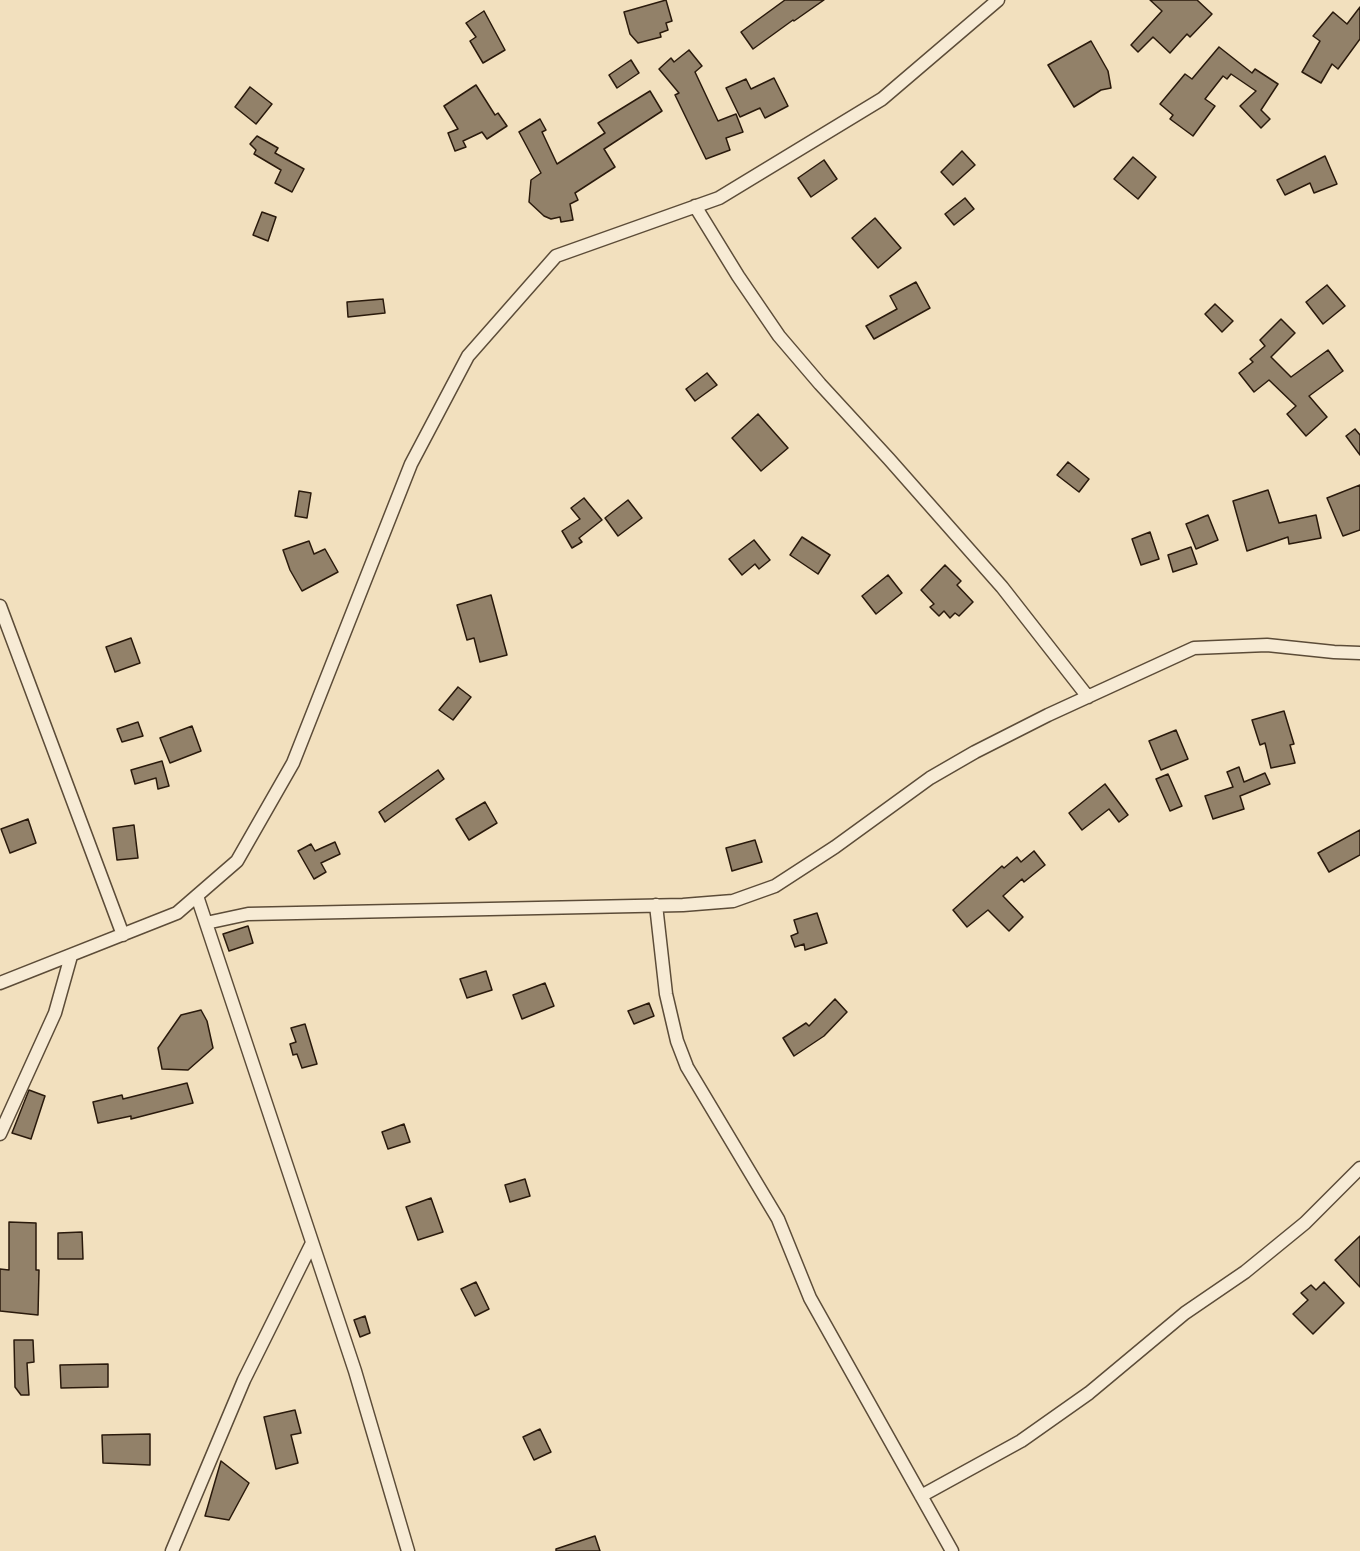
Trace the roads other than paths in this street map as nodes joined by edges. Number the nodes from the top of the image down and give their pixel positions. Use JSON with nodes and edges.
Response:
{"nodes":[{"id":1,"x":998,"y":0,"type":"edge"},
{"id":2,"x":695,"y":206,"type":"junction"},
{"id":3,"x":0,"y":606,"type":"edge"},
{"id":4,"x":1360,"y":652,"type":"edge"},
{"id":5,"x":1088,"y":697,"type":"junction"},
{"id":6,"x":197,"y":896,"type":"junction"},
{"id":7,"x":656,"y":905,"type":"junction"},
{"id":8,"x":206,"y":923,"type":"junction"},
{"id":9,"x":123,"y":935,"type":"junction"},
{"id":10,"x":71,"y":956,"type":"junction"},
{"id":11,"x":0,"y":983,"type":"edge"},
{"id":12,"x":0,"y":1134,"type":"edge"},
{"id":13,"x":1360,"y":1168,"type":"edge"},
{"id":14,"x":312,"y":1243,"type":"junction"},
{"id":15,"x":921,"y":1496,"type":"junction"},
{"id":16,"x":172,"y":1551,"type":"edge"},
{"id":17,"x":408,"y":1551,"type":"edge"},
{"id":18,"x":952,"y":1551,"type":"edge"}],
"edges":[{"from":1,"to":2,"type":"street"},
{"from":2,"to":5,"type":"street"},
{"from":2,"to":6,"type":"street"},
{"from":3,"to":9,"type":"street"},
{"from":4,"to":5,"type":"street"},
{"from":5,"to":7,"type":"street"},
{"from":6,"to":8,"type":"street"},
{"from":6,"to":9,"type":"street"},
{"from":7,"to":8,"type":"street"},
{"from":7,"to":15,"type":"street"},
{"from":8,"to":14,"type":"street"},
{"from":9,"to":10,"type":"street"},
{"from":10,"to":11,"type":"street"},
{"from":10,"to":12,"type":"street"},
{"from":13,"to":15,"type":"street"},
{"from":14,"to":16,"type":"street"},
{"from":14,"to":17,"type":"street"},
{"from":15,"to":18,"type":"street"}]}
